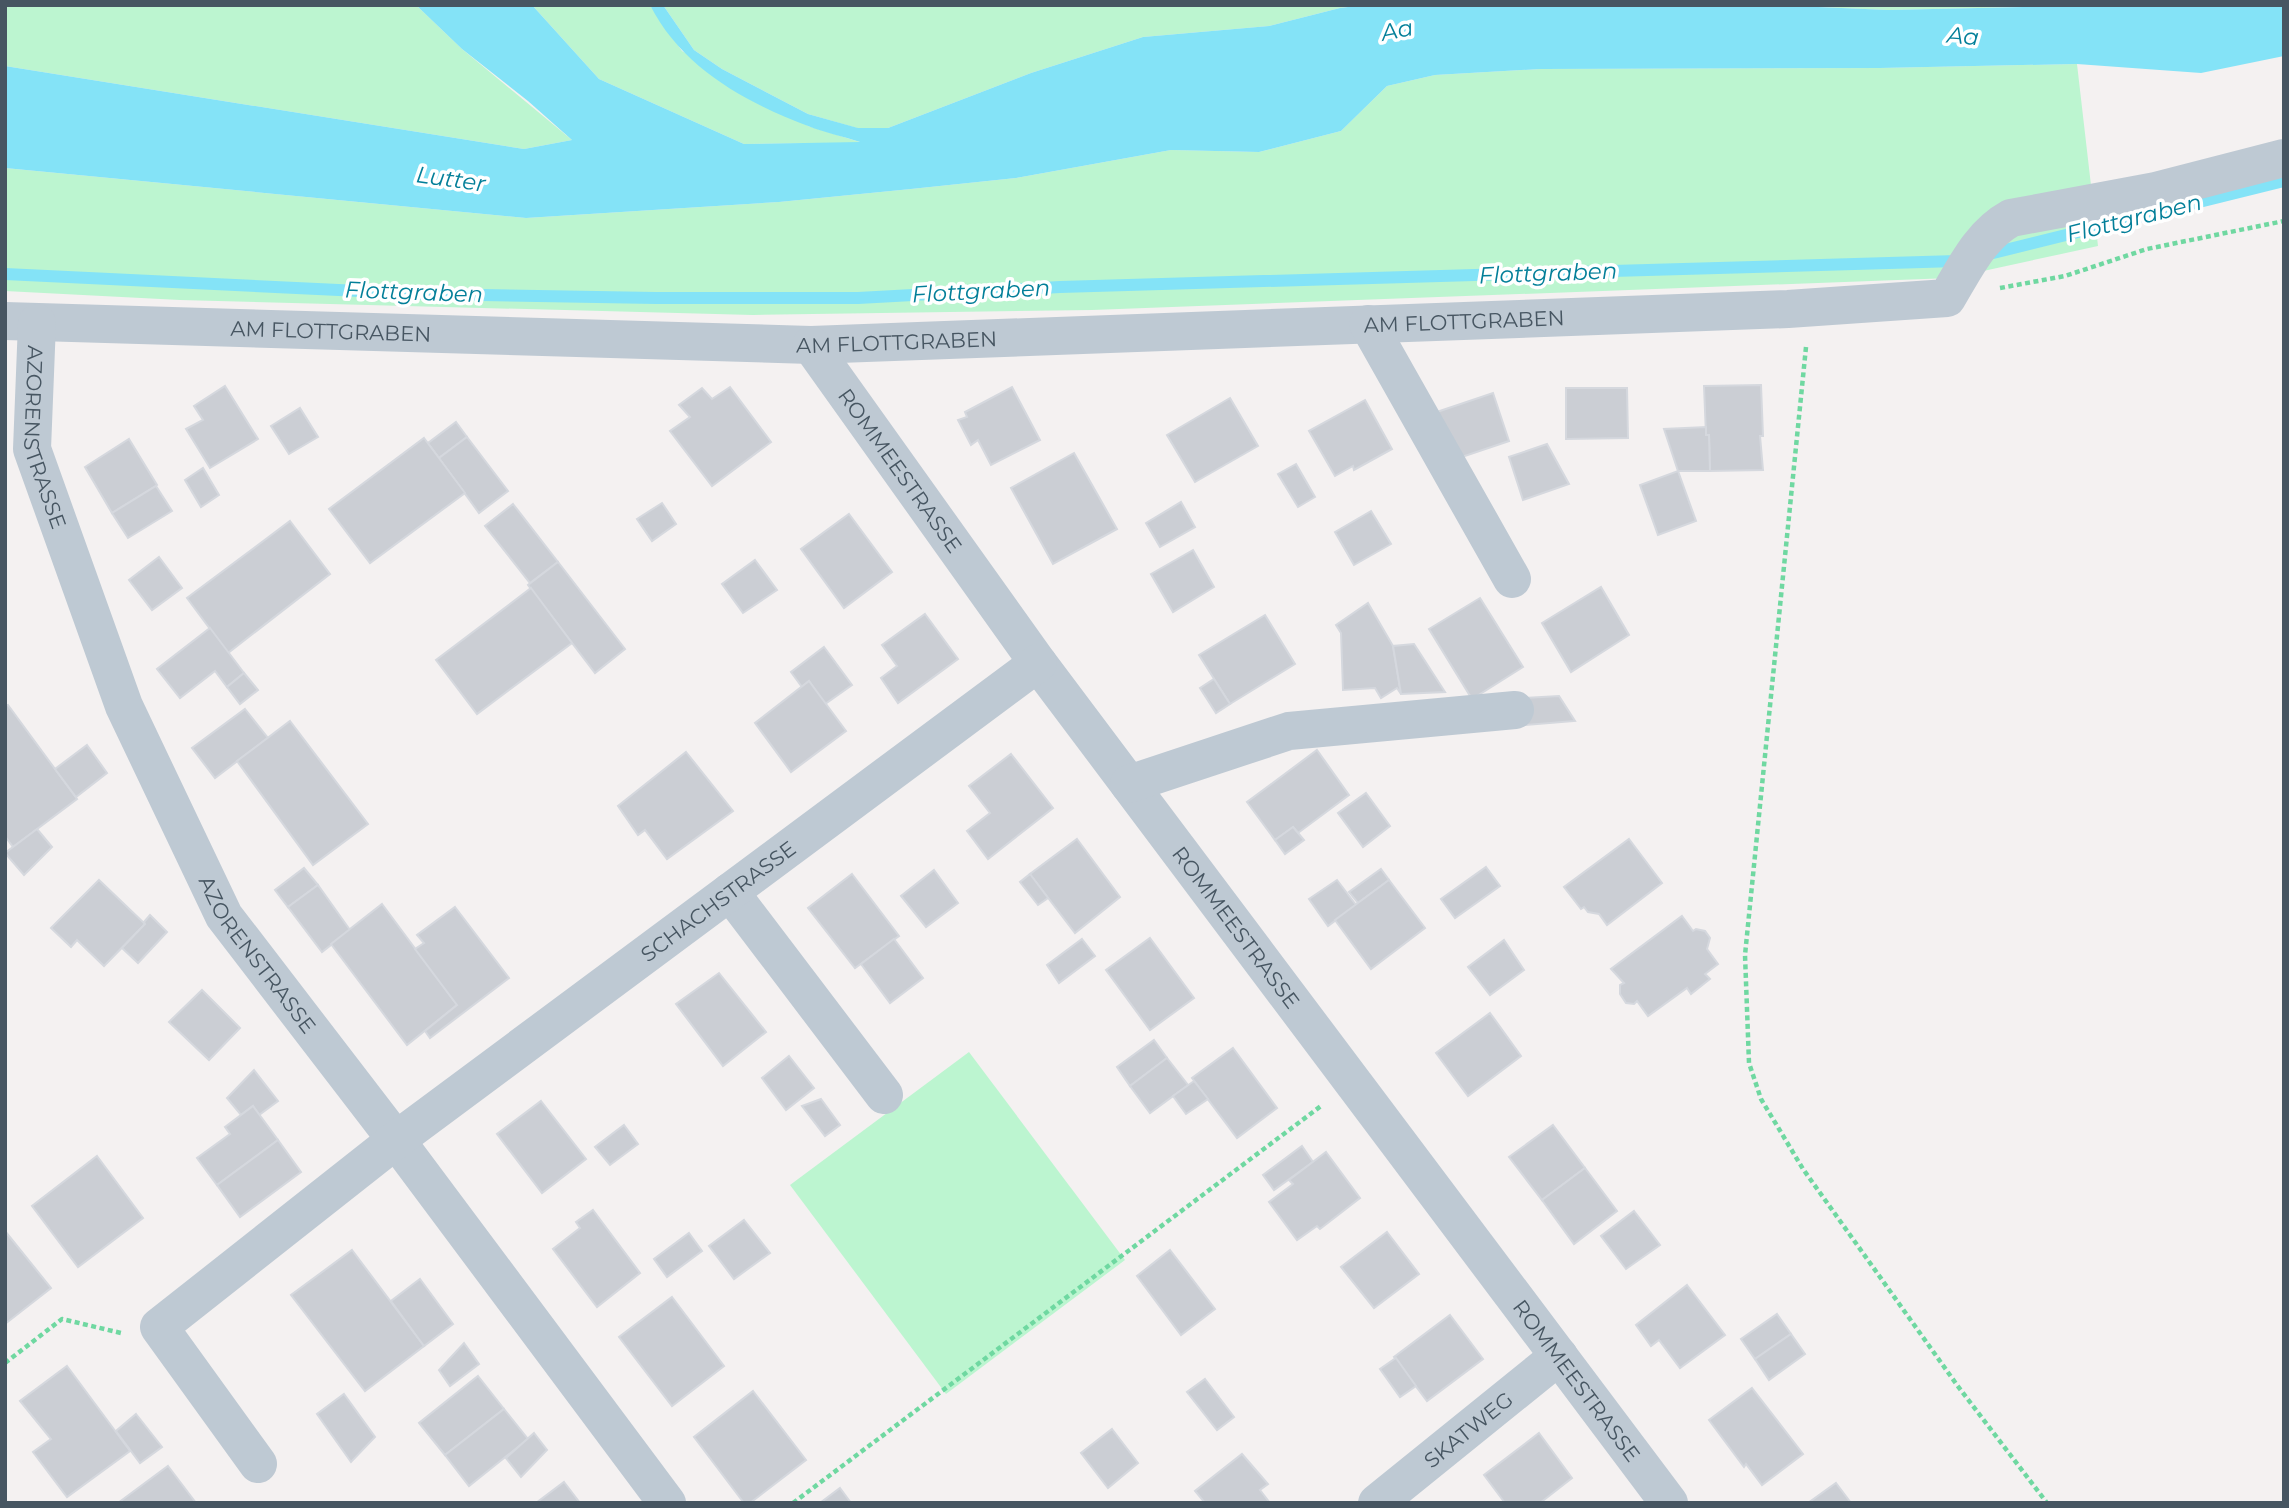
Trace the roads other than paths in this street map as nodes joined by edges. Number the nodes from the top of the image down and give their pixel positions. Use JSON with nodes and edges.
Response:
{"nodes":[{"id":1,"x":2284,"y":158,"type":"edge"},
{"id":2,"x":21,"y":322,"type":"edge"},
{"id":3,"x":1367,"y":324,"type":"junction"},
{"id":4,"x":811,"y":345,"type":"junction"},
{"id":5,"x":19,"y":457,"type":"edge"},
{"id":6,"x":1512,"y":579,"type":"dead end"},
{"id":7,"x":1038,"y":663,"type":"junction"},
{"id":8,"x":1515,"y":710,"type":"dead end"},
{"id":9,"x":1129,"y":784,"type":"junction"},
{"id":10,"x":730,"y":892,"type":"junction"},
{"id":11,"x":884,"y":1095,"type":"dead end"},
{"id":12,"x":396,"y":1140,"type":"junction"},
{"id":13,"x":1559,"y":1356,"type":"junction"},
{"id":14,"x":258,"y":1464,"type":"dead end"},
{"id":15,"x":667,"y":1503,"type":"edge"},
{"id":16,"x":1377,"y":1503,"type":"edge"},
{"id":17,"x":1669,"y":1503,"type":"edge"}],
"edges":[{"from":1,"to":3,"type":"street","name":"AM FLOTTGRABEN"},
{"from":2,"to":4,"type":"street","name":"AM FLOTTGRABEN"},
{"from":2,"to":5,"type":"street","name":"AZORENSTRASSE"},
{"from":3,"to":4,"type":"street","name":"AM FLOTTGRABEN"},
{"from":3,"to":6,"type":"street"},
{"from":4,"to":7,"type":"street","name":"ROMMEESTRASSE"},
{"from":5,"to":12,"type":"street","name":"AZORENSTRASSE"},
{"from":7,"to":9,"type":"street","name":"ROMMEESTRASSE"},
{"from":7,"to":10,"type":"street","name":"SCHACHSTRASSE"},
{"from":8,"to":9,"type":"street"},
{"from":9,"to":13,"type":"street","name":"ROMMEESTRASSE"},
{"from":10,"to":11,"type":"street"},
{"from":10,"to":12,"type":"street","name":"SCHACHSTRASSE"},
{"from":12,"to":14,"type":"street","name":"SCHACHSTRASSE"},
{"from":12,"to":15,"type":"street","name":"AZORENSTRASSE"},
{"from":13,"to":16,"type":"street","name":"SKATWEG"},
{"from":13,"to":17,"type":"street","name":"ROMMEESTRASSE"}]}
